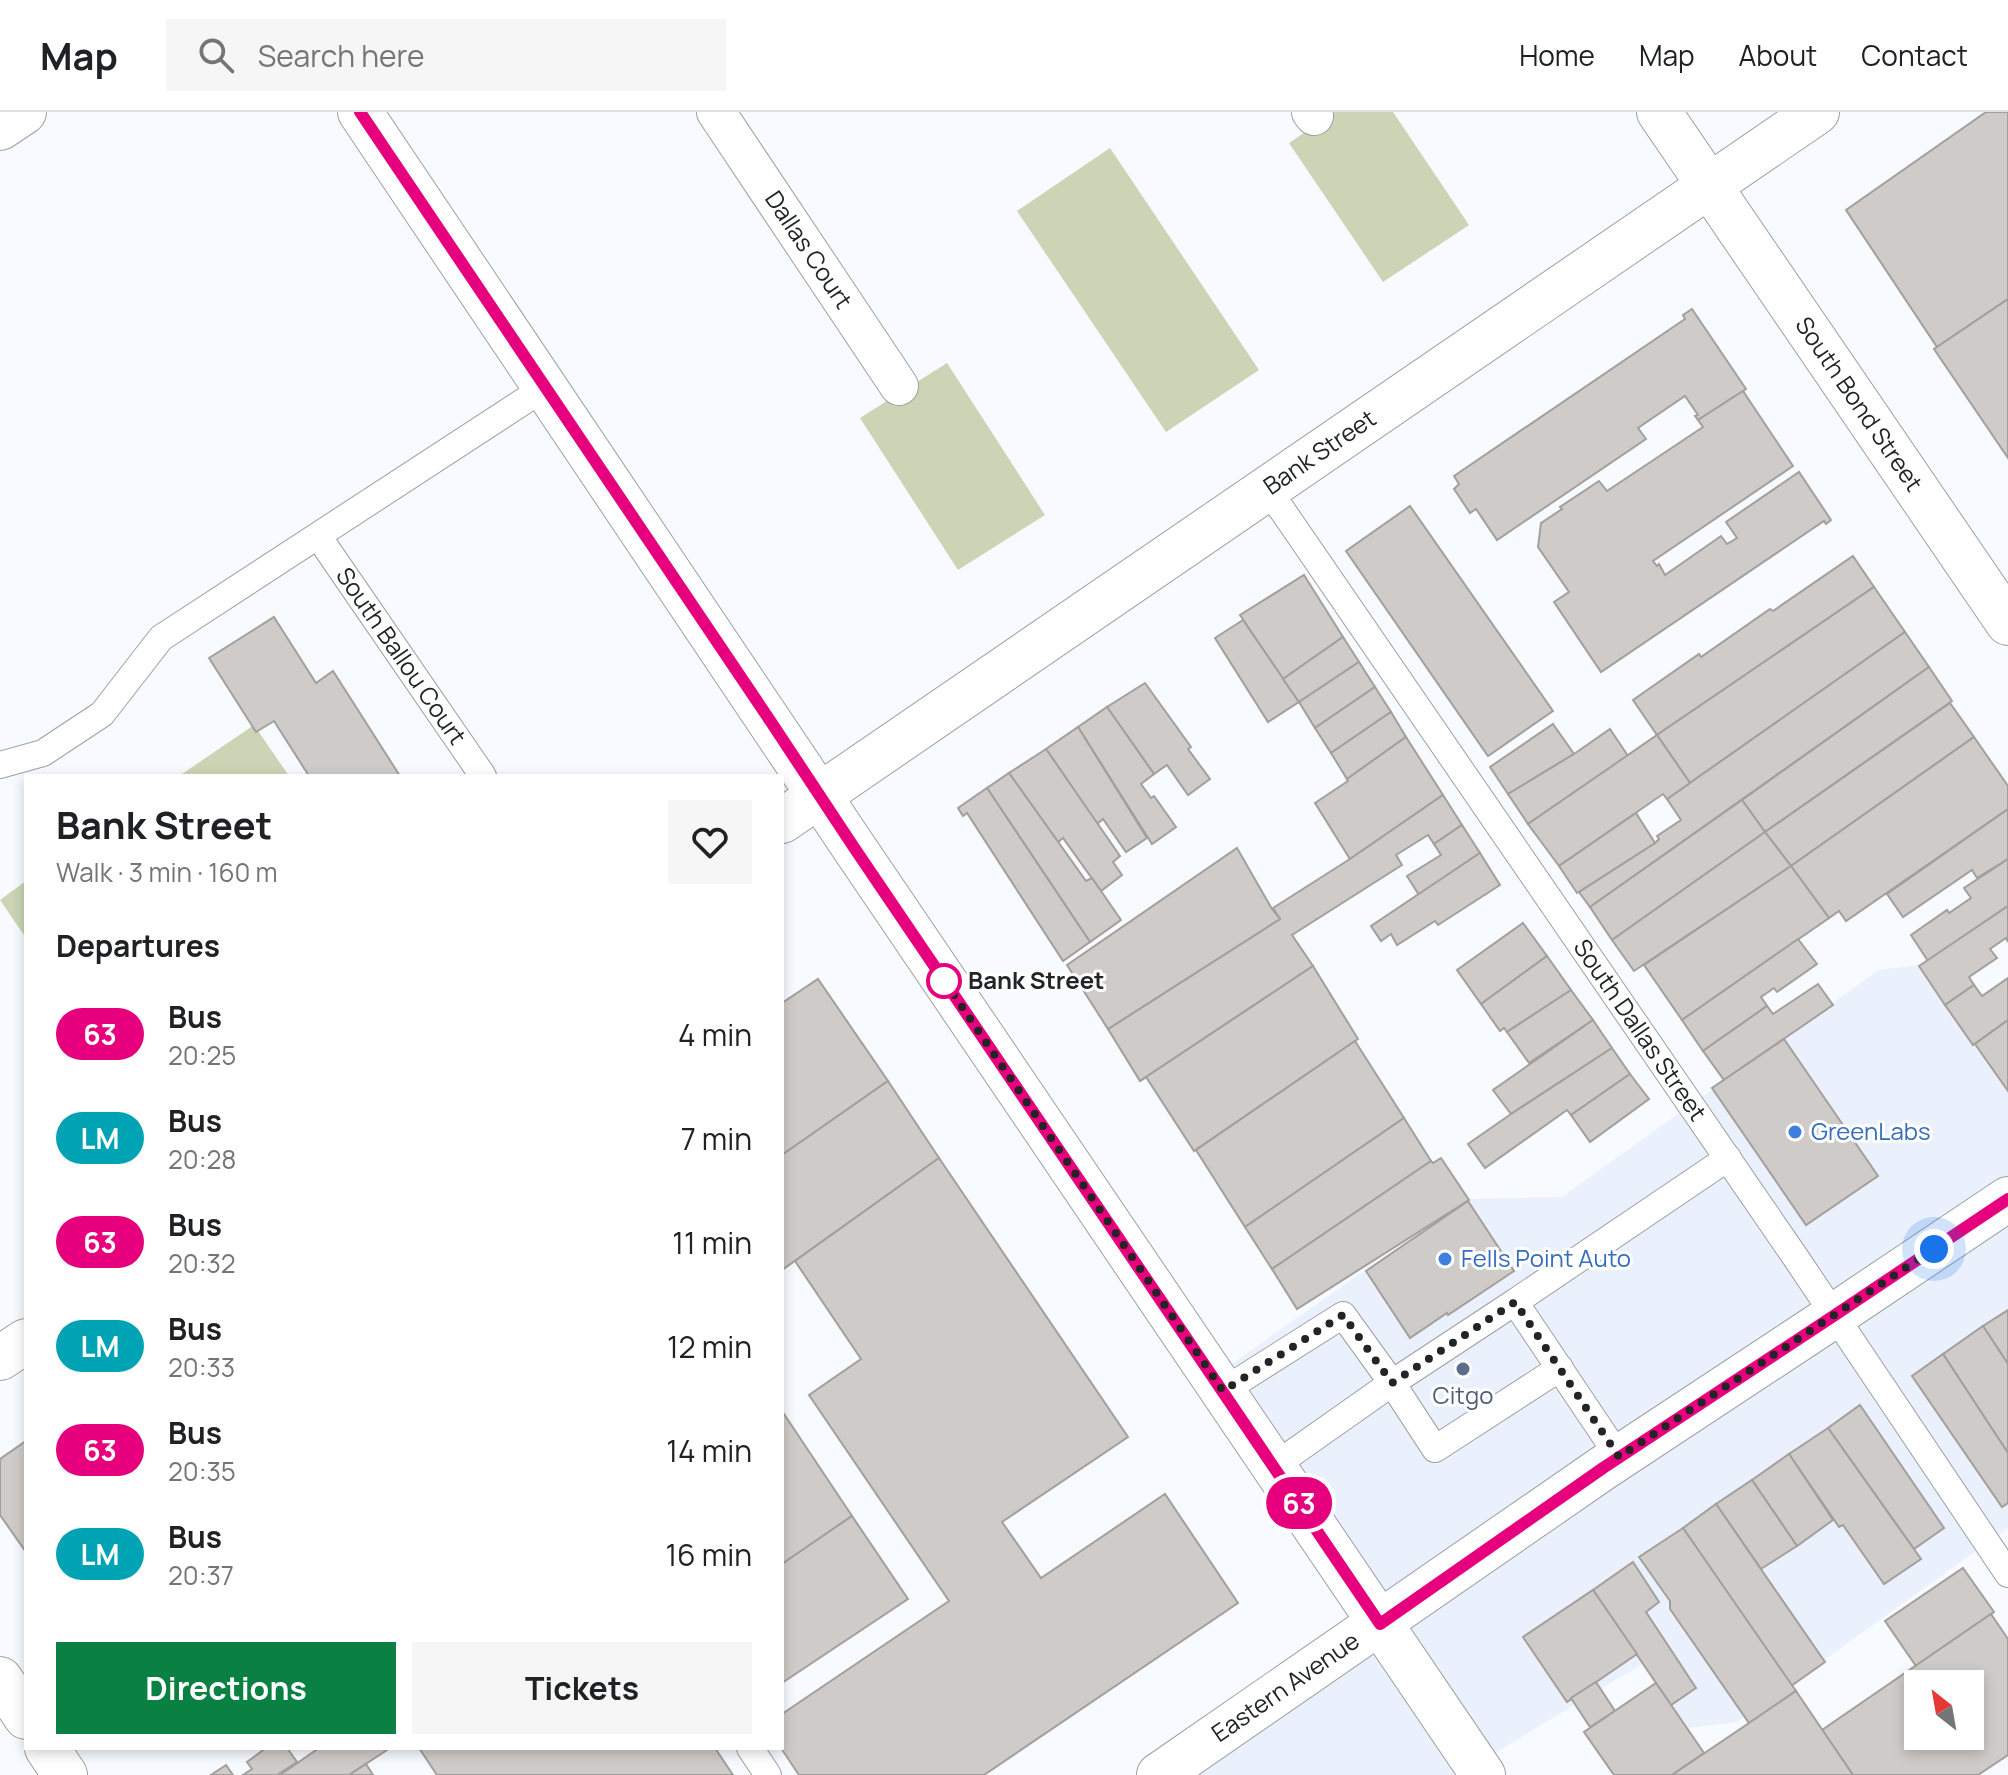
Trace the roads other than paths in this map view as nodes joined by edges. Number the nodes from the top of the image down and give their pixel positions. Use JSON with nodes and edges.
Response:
{"nodes":[{"id":1,"x":24,"y":112,"type":"edge"},
{"id":2,"x":360,"y":112,"type":"edge"},
{"id":3,"x":716,"y":112,"type":"edge"},
{"id":4,"x":1659,"y":112,"type":"edge"},
{"id":5,"x":1817,"y":112,"type":"edge"},
{"id":6,"x":0,"y":128,"type":"edge"},
{"id":7,"x":1709,"y":186,"type":"junction"},
{"id":8,"x":899,"y":386,"type":"dead end"},
{"id":9,"x":544,"y":388,"type":"junction"},
{"id":10,"x":1267,"y":488,"type":"junction"},
{"id":11,"x":318,"y":536,"type":"junction"},
{"id":12,"x":2008,"y":623,"type":"edge"},
{"id":13,"x":0,"y":765,"type":"edge"},
{"id":14,"x":482,"y":774,"type":"edge"},
{"id":15,"x":819,"y":796,"type":"junction"},
{"id":16,"x":784,"y":820,"type":"edge"},
{"id":17,"x":1728,"y":1158,"type":"junction"},
{"id":18,"x":2008,"y":1199,"type":"edge"},
{"id":19,"x":1515,"y":1302,"type":"junction"},
{"id":20,"x":1835,"y":1315,"type":"junction"},
{"id":21,"x":24,"y":1342,"type":"edge"},
{"id":22,"x":0,"y":1358,"type":"edge"},
{"id":23,"x":1560,"y":1368,"type":"junction"},
{"id":24,"x":1392,"y":1383,"type":"junction"},
{"id":25,"x":1223,"y":1391,"type":"junction"},
{"id":26,"x":1619,"y":1457,"type":"junction"},
{"id":27,"x":1274,"y":1466,"type":"junction"},
{"id":28,"x":2008,"y":1574,"type":"edge"},
{"id":29,"x":1380,"y":1624,"type":"junction"},
{"id":30,"x":0,"y":1679,"type":"edge"},
{"id":31,"x":24,"y":1714,"type":"edge"},
{"id":32,"x":48,"y":1750,"type":"edge"},
{"id":33,"x":751,"y":1750,"type":"edge"},
{"id":34,"x":65,"y":1775,"type":"edge"},
{"id":35,"x":768,"y":1775,"type":"edge"},
{"id":36,"x":1159,"y":1775,"type":"edge"},
{"id":37,"x":1483,"y":1775,"type":"edge"}],
"edges":[{"from":1,"to":6,"type":"street"},
{"from":2,"to":9,"type":"street"},
{"from":3,"to":8,"type":"street","name":"Dallas Court"},
{"from":4,"to":7,"type":"street","name":"South Bond Street"},
{"from":5,"to":7,"type":"street","name":"Bank Street"},
{"from":7,"to":10,"type":"street","name":"Bank Street"},
{"from":7,"to":12,"type":"street","name":"South Bond Street"},
{"from":9,"to":11,"type":"lane"},
{"from":9,"to":15,"type":"street"},
{"from":10,"to":15,"type":"street","name":"Bank Street"},
{"from":10,"to":17,"type":"lane","name":"South Dallas Street"},
{"from":11,"to":13,"type":"lane"},
{"from":11,"to":14,"type":"lane","name":"South Ballou Court"},
{"from":15,"to":16,"type":"street","name":"Bank Street"},
{"from":15,"to":25,"type":"street"},
{"from":17,"to":19,"type":"lane"},
{"from":17,"to":20,"type":"lane","name":"South Dallas Street"},
{"from":18,"to":20,"type":"street","name":"Eastern Avenue"},
{"from":19,"to":23,"type":"lane"},
{"from":19,"to":24,"type":"lane"},
{"from":20,"to":26,"type":"street","name":"Eastern Avenue"},
{"from":20,"to":28,"type":"lane","name":"South Dallas Street"},
{"from":21,"to":22,"type":"street"},
{"from":23,"to":24,"type":"lane"},
{"from":23,"to":26,"type":"lane"},
{"from":24,"to":25,"type":"lane"},
{"from":24,"to":27,"type":"lane"},
{"from":25,"to":27,"type":"street"},
{"from":26,"to":29,"type":"street","name":"Eastern Avenue"},
{"from":27,"to":29,"type":"street"},
{"from":29,"to":36,"type":"street","name":"Eastern Avenue"},
{"from":29,"to":37,"type":"street"},
{"from":30,"to":31,"type":"street"},
{"from":32,"to":34,"type":"street"},
{"from":33,"to":35,"type":"lane"}]}
